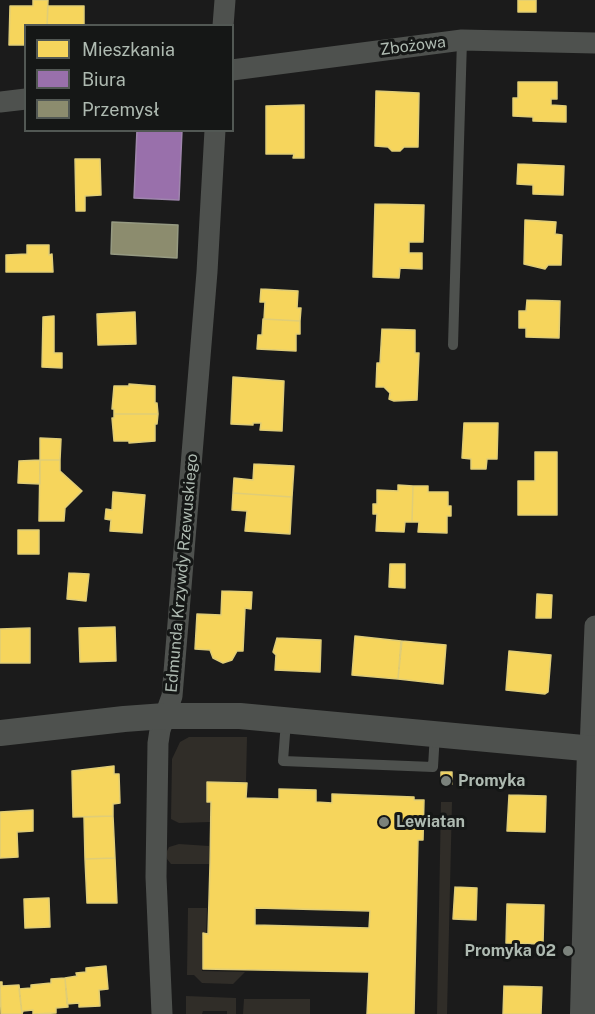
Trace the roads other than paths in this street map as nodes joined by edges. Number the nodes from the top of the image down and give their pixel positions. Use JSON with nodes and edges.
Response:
{"nodes":[{"id":1,"x":225,"y":0,"type":"edge"},
{"id":2,"x":223,"y":24,"type":"edge"},
{"id":3,"x":462,"y":40,"type":"junction"},
{"id":4,"x":595,"y":43,"type":"edge"},
{"id":5,"x":234,"y":70,"type":"edge"},
{"id":6,"x":24,"y":99,"type":"edge"},
{"id":7,"x":0,"y":102,"type":"edge"},
{"id":8,"x":215,"y":132,"type":"edge"},
{"id":9,"x":453,"y":345,"type":"dead end"},
{"id":10,"x":595,"y":626,"type":"edge"},
{"id":11,"x":165,"y":716,"type":"junction"},
{"id":12,"x":286,"y":721,"type":"junction"},
{"id":13,"x":0,"y":733,"type":"edge"},
{"id":14,"x":435,"y":733,"type":"junction"},
{"id":15,"x":593,"y":749,"type":"edge"},
{"id":16,"x":162,"y":1014,"type":"edge"},
{"id":17,"x":583,"y":1014,"type":"edge"}],
"edges":[{"from":1,"to":2,"type":"street"},
{"from":3,"to":4,"type":"street","name":"Zbożowa"},
{"from":3,"to":5,"type":"street","name":"Zbożowa"},
{"from":3,"to":9,"type":"lane"},
{"from":6,"to":7,"type":"street"},
{"from":8,"to":11,"type":"street","name":"Edmunda Krzywdy Rzewuskiego"},
{"from":10,"to":15,"type":"street"},
{"from":11,"to":12,"type":"street"},
{"from":11,"to":13,"type":"street"},
{"from":11,"to":16,"type":"street","name":"Edmunda Krzywdy Rzewuskiego"},
{"from":12,"to":14,"type":"street"},
{"from":12,"to":14,"type":"lane"},
{"from":14,"to":15,"type":"street"},
{"from":15,"to":17,"type":"street"}]}
